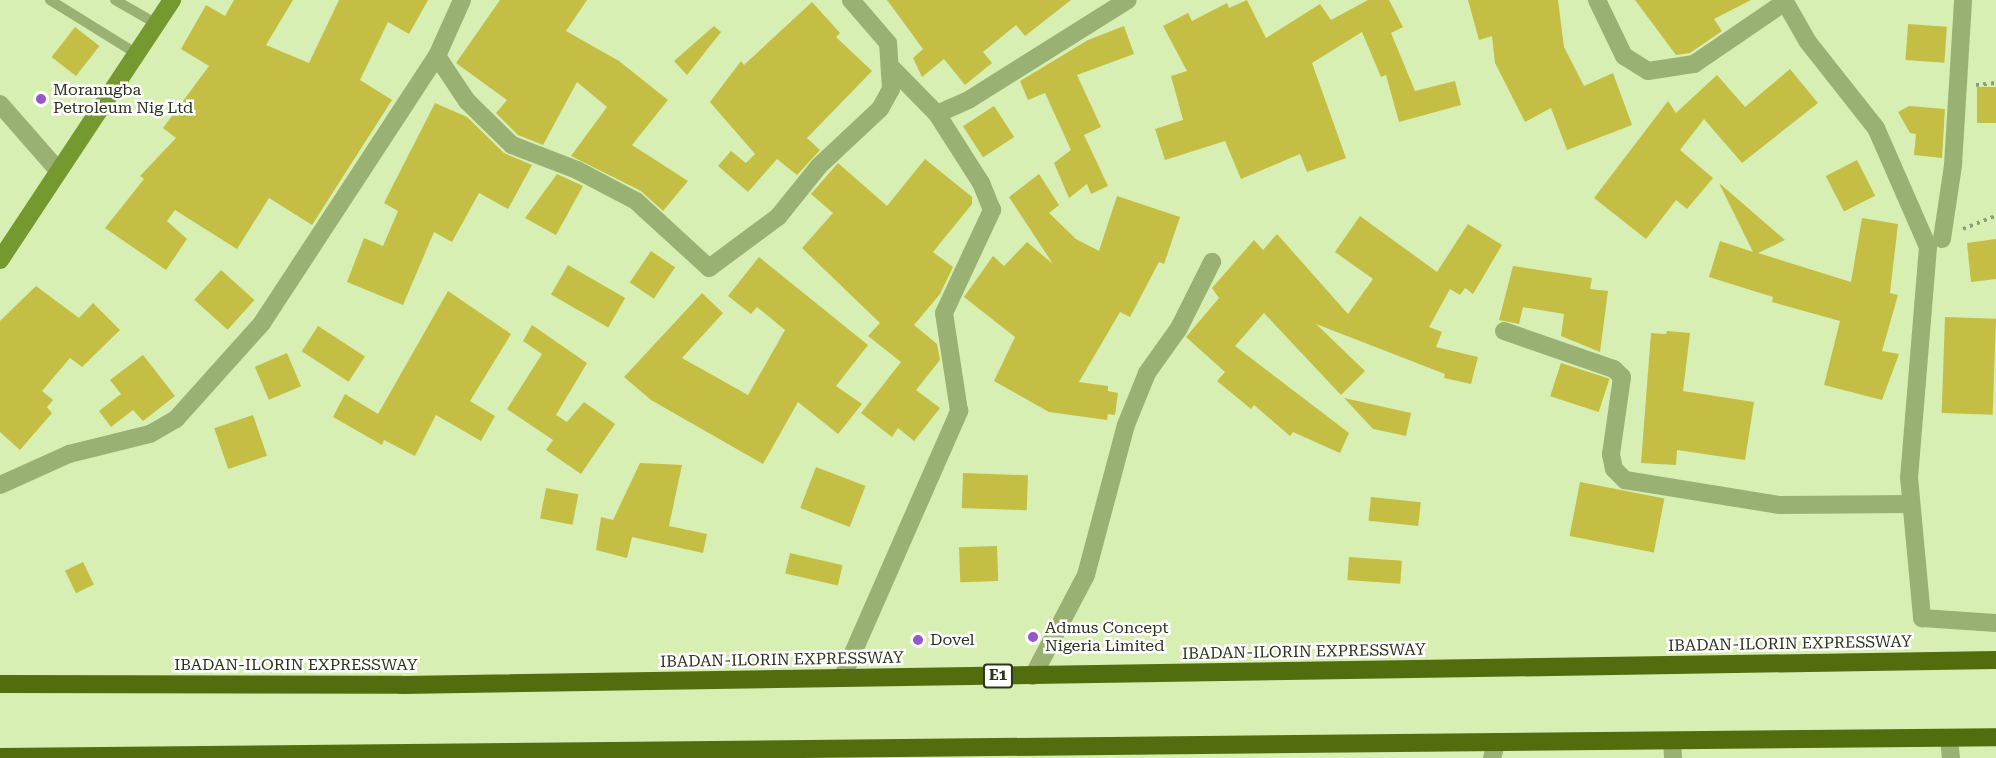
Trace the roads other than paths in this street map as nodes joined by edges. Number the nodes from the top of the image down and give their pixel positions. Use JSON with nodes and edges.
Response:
{"nodes":[{"id":1,"x":50,"y":0,"type":"edge"},
{"id":2,"x":116,"y":0,"type":"edge"},
{"id":3,"x":172,"y":0,"type":"edge"},
{"id":4,"x":462,"y":0,"type":"edge"},
{"id":5,"x":851,"y":0,"type":"edge"},
{"id":6,"x":1128,"y":0,"type":"edge"},
{"id":7,"x":1597,"y":0,"type":"edge"},
{"id":8,"x":1963,"y":0,"type":"edge"},
{"id":9,"x":1784,"y":1,"type":"edge"},
{"id":10,"x":157,"y":24,"type":"junction"},
{"id":11,"x":137,"y":54,"type":"junction"},
{"id":12,"x":437,"y":56,"type":"junction"},
{"id":13,"x":893,"y":69,"type":"junction"},
{"id":14,"x":0,"y":104,"type":"edge"},
{"id":15,"x":937,"y":114,"type":"junction"},
{"id":16,"x":57,"y":169,"type":"junction"},
{"id":17,"x":1942,"y":239,"type":"dead end"},
{"id":18,"x":0,"y":260,"type":"edge"},
{"id":19,"x":1212,"y":262,"type":"dead end"},
{"id":20,"x":1504,"y":331,"type":"dead end"},
{"id":21,"x":0,"y":485,"type":"edge"},
{"id":22,"x":1911,"y":504,"type":"junction"},
{"id":23,"x":1996,"y":623,"type":"edge"},
{"id":24,"x":1996,"y":660,"type":"edge"},
{"id":25,"x":1033,"y":675,"type":"junction"},
{"id":26,"x":842,"y":678,"type":"junction"},
{"id":27,"x":0,"y":684,"type":"edge"},
{"id":28,"x":1996,"y":737,"type":"edge"},
{"id":29,"x":1949,"y":738,"type":"junction"},
{"id":30,"x":1672,"y":750,"type":"edge"},
{"id":31,"x":1494,"y":751,"type":"edge"},
{"id":32,"x":1246,"y":752,"type":"edge"},
{"id":33,"x":1,"y":757,"type":"edge"},
{"id":34,"x":398,"y":757,"type":"edge"},
{"id":35,"x":1951,"y":758,"type":"edge"}],
"edges":[{"from":1,"to":11,"type":"lane"},
{"from":2,"to":10,"type":"lane"},
{"from":3,"to":10,"type":"street"},
{"from":4,"to":12,"type":"street"},
{"from":5,"to":13,"type":"street"},
{"from":6,"to":15,"type":"street"},
{"from":7,"to":9,"type":"street"},
{"from":8,"to":17,"type":"street"},
{"from":9,"to":22,"type":"street"},
{"from":10,"to":11,"type":"street"},
{"from":11,"to":16,"type":"street"},
{"from":12,"to":13,"type":"street"},
{"from":12,"to":21,"type":"street"},
{"from":13,"to":15,"type":"street"},
{"from":14,"to":16,"type":"street"},
{"from":15,"to":26,"type":"street"},
{"from":16,"to":18,"type":"street"},
{"from":19,"to":25,"type":"street"},
{"from":20,"to":22,"type":"street"},
{"from":22,"to":23,"type":"street"},
{"from":24,"to":25,"type":"highway","name":"IBADAN-ILORIN EXPRESSWAY","number":"E1"},
{"from":25,"to":26,"type":"highway","name":"IBADAN-ILORIN EXPRESSWAY","number":"E1"},
{"from":26,"to":27,"type":"highway","name":"IBADAN-ILORIN EXPRESSWAY","number":"E1"},
{"from":28,"to":29,"type":"highway"},
{"from":29,"to":30,"type":"highway"},
{"from":29,"to":35,"type":"street"},
{"from":30,"to":31,"type":"highway"},
{"from":31,"to":32,"type":"highway"},
{"from":32,"to":34,"type":"highway"},
{"from":33,"to":34,"type":"highway"}]}
